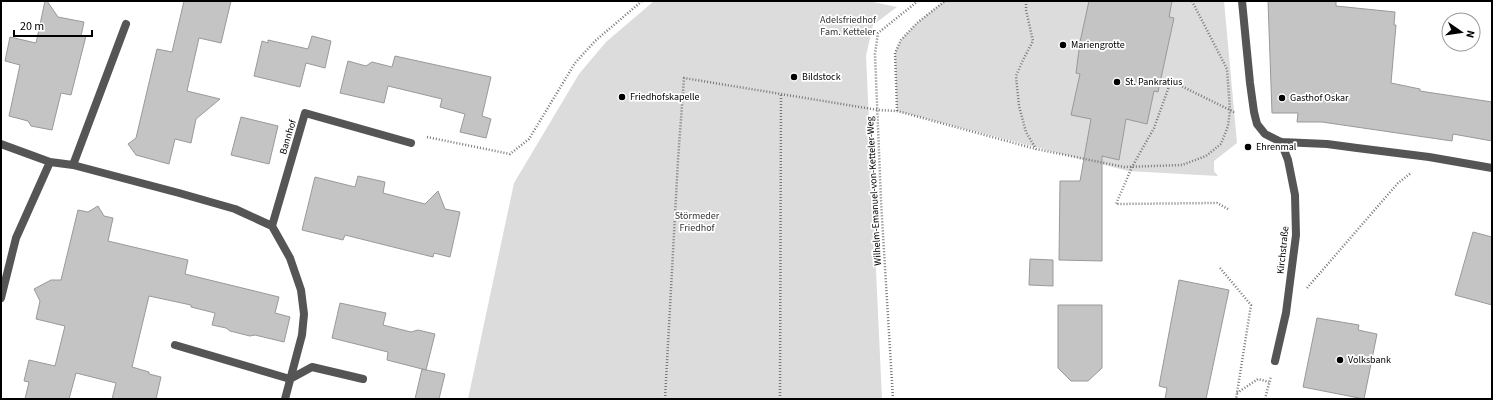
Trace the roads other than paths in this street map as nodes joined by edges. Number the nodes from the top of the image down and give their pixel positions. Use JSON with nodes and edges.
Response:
{"nodes":[{"id":1,"x":1242,"y":1,"type":"edge"},
{"id":2,"x":126,"y":24,"type":"dead end"},
{"id":3,"x":1281,"y":142,"type":"junction"},
{"id":4,"x":1,"y":144,"type":"edge"},
{"id":5,"x":411,"y":144,"type":"road end"},
{"id":6,"x":50,"y":162,"type":"junction"},
{"id":7,"x":73,"y":165,"type":"junction"},
{"id":8,"x":1492,"y":168,"type":"edge"},
{"id":9,"x":272,"y":226,"type":"junction"},
{"id":10,"x":1,"y":298,"type":"edge"},
{"id":11,"x":175,"y":345,"type":"dead end"},
{"id":12,"x":1275,"y":361,"type":"road end"},
{"id":13,"x":290,"y":378,"type":"junction"},
{"id":14,"x":363,"y":379,"type":"dead end"},
{"id":15,"x":285,"y":399,"type":"edge"}],
"edges":[{"from":1,"to":3,"type":"street"},
{"from":2,"to":7,"type":"street"},
{"from":3,"to":8,"type":"street"},
{"from":3,"to":12,"type":"street","name":"Kirchstraße"},
{"from":4,"to":6,"type":"street"},
{"from":5,"to":9,"type":"street","name":"Bannhof"},
{"from":6,"to":7,"type":"street"},
{"from":6,"to":10,"type":"street"},
{"from":7,"to":9,"type":"street"},
{"from":9,"to":13,"type":"street"},
{"from":11,"to":13,"type":"street"},
{"from":13,"to":14,"type":"street"},
{"from":13,"to":15,"type":"street"}]}
